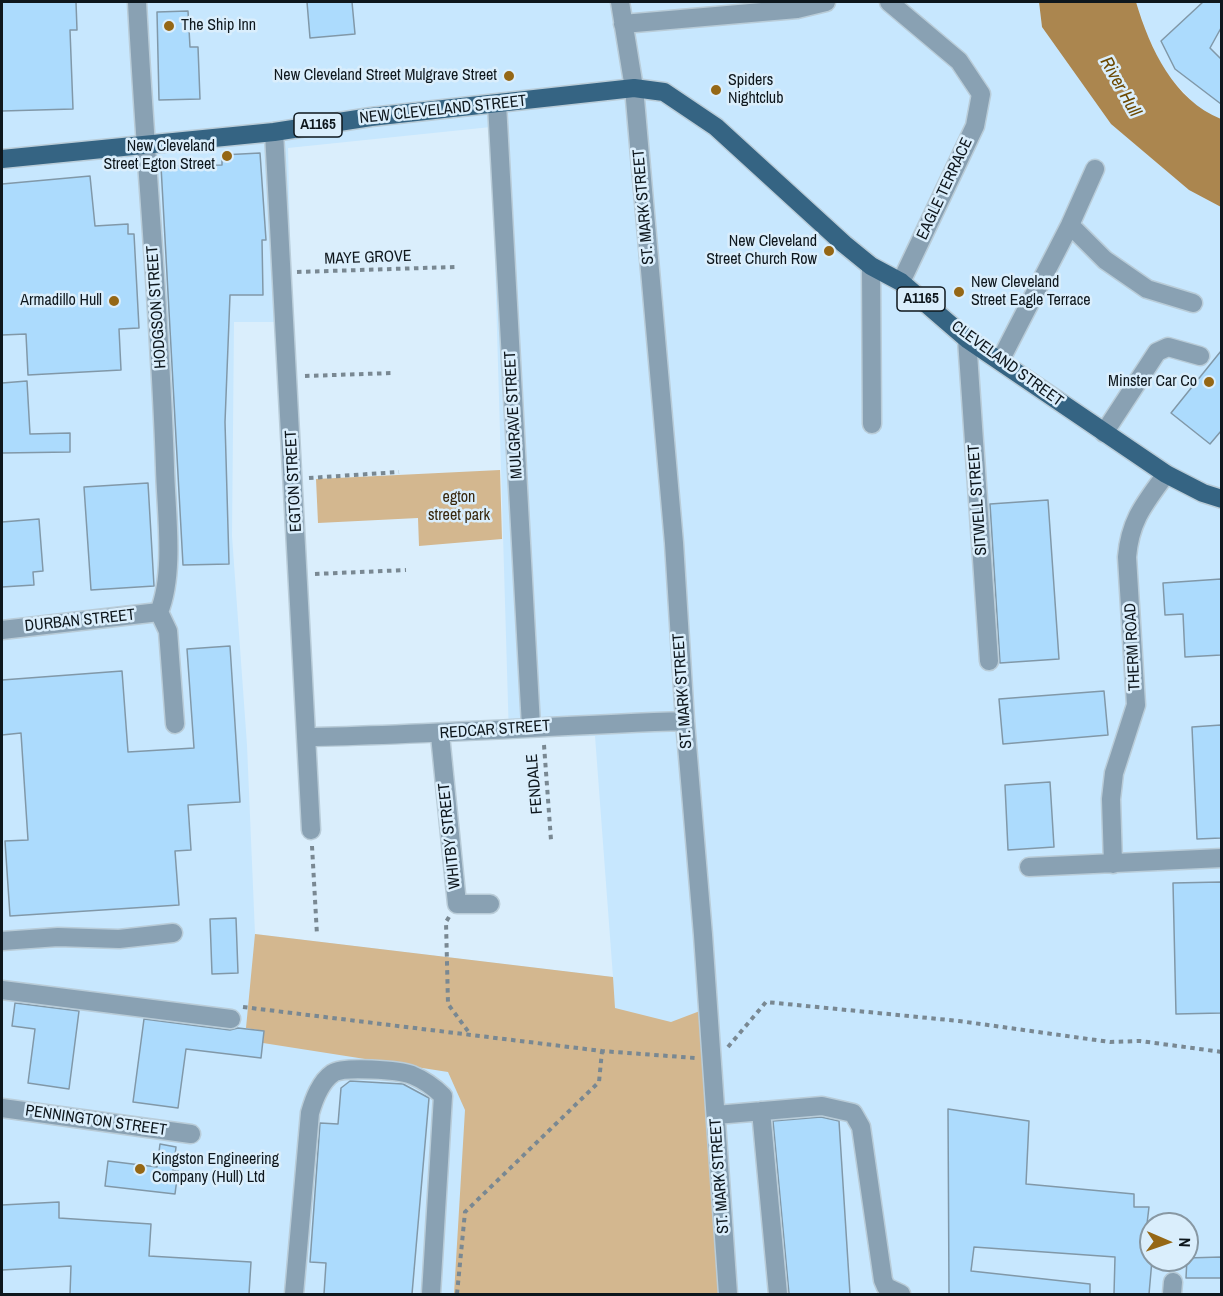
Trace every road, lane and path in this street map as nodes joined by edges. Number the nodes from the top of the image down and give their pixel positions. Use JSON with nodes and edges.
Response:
{"nodes":[{"id":1,"x":137,"y":2,"type":"edge"},
{"id":2,"x":620,"y":2,"type":"edge"},
{"id":3,"x":826,"y":2,"type":"edge"},
{"id":4,"x":889,"y":2,"type":"edge"},
{"id":5,"x":623,"y":24,"type":"junction"},
{"id":6,"x":634,"y":88,"type":"junction"},
{"id":7,"x":497,"y":104,"type":"junction"},
{"id":8,"x":274,"y":132,"type":"junction"},
{"id":9,"x":144,"y":143,"type":"junction"},
{"id":10,"x":2,"y":159,"type":"edge"},
{"id":11,"x":1095,"y":169,"type":"dead end"},
{"id":12,"x":1070,"y":225,"type":"junction"},
{"id":13,"x":871,"y":266,"type":"junction"},
{"id":14,"x":455,"y":267,"type":"dead end"},
{"id":15,"x":281,"y":273,"type":"junction"},
{"id":16,"x":901,"y":282,"type":"junction"},
{"id":17,"x":1193,"y":303,"type":"dead end"},
{"id":18,"x":967,"y":339,"type":"junction"},
{"id":19,"x":1200,"y":356,"type":"dead end"},
{"id":20,"x":1000,"y":361,"type":"junction"},
{"id":21,"x":393,"y":373,"type":"dead end"},
{"id":22,"x":289,"y":376,"type":"junction"},
{"id":23,"x":872,"y":424,"type":"dead end"},
{"id":24,"x":1104,"y":433,"type":"junction"},
{"id":25,"x":399,"y":472,"type":"dead end"},
{"id":26,"x":1166,"y":474,"type":"junction"},
{"id":27,"x":293,"y":478,"type":"junction"},
{"id":28,"x":1221,"y":499,"type":"edge"},
{"id":29,"x":406,"y":570,"type":"dead end"},
{"id":30,"x":299,"y":575,"type":"junction"},
{"id":31,"x":159,"y":612,"type":"junction"},
{"id":32,"x":2,"y":630,"type":"edge"},
{"id":33,"x":989,"y":661,"type":"dead end"},
{"id":34,"x":685,"y":721,"type":"junction"},
{"id":35,"x":175,"y":724,"type":"dead end"},
{"id":36,"x":537,"y":726,"type":"junction"},
{"id":37,"x":440,"y":735,"type":"junction"},
{"id":38,"x":306,"y":738,"type":"junction"},
{"id":39,"x":311,"y":830,"type":"joint"},
{"id":40,"x":551,"y":840,"type":"dead end"},
{"id":41,"x":1221,"y":858,"type":"edge"},
{"id":42,"x":1113,"y":864,"type":"junction"},
{"id":43,"x":1029,"y":867,"type":"dead end"},
{"id":44,"x":457,"y":904,"type":"junction"},
{"id":45,"x":490,"y":904,"type":"dead end"},
{"id":46,"x":173,"y":933,"type":"dead end"},
{"id":47,"x":317,"y":935,"type":"dead end"},
{"id":48,"x":2,"y":941,"type":"edge"},
{"id":49,"x":2,"y":990,"type":"edge"},
{"id":50,"x":234,"y":1012,"type":"joint"},
{"id":51,"x":470,"y":1035,"type":"junction"},
{"id":52,"x":602,"y":1051,"type":"junction"},
{"id":53,"x":1221,"y":1052,"type":"edge"},
{"id":54,"x":712,"y":1059,"type":"junction"},
{"id":55,"x":2,"y":1107,"type":"edge"},
{"id":56,"x":761,"y":1111,"type":"junction"},
{"id":57,"x":716,"y":1115,"type":"junction"},
{"id":58,"x":191,"y":1134,"type":"dead end"},
{"id":59,"x":294,"y":1294,"type":"edge"},
{"id":60,"x":431,"y":1294,"type":"edge"},
{"id":61,"x":457,"y":1294,"type":"edge"},
{"id":62,"x":728,"y":1294,"type":"edge"},
{"id":63,"x":778,"y":1294,"type":"edge"},
{"id":64,"x":901,"y":1294,"type":"edge"}],
"edges":[{"from":1,"to":9,"type":"street","name":"HODGSON STREET"},
{"from":2,"to":5,"type":"street","name":"ST. MARK STREET"},
{"from":3,"to":5,"type":"street"},
{"from":4,"to":16,"type":"street","name":"EAGLE TERRACE"},
{"from":5,"to":6,"type":"street","name":"ST. MARK STREET"},
{"from":6,"to":7,"type":"main road","name":"NEW CLEVELAND STREET","number":"A1165"},
{"from":6,"to":13,"type":"main road","name":"CLEVELAND STREET","number":"A1165"},
{"from":6,"to":34,"type":"street","name":"ST. MARK STREET"},
{"from":7,"to":8,"type":"main road","name":"NEW CLEVELAND STREET","number":"A1165"},
{"from":7,"to":36,"type":"street","name":"MULGRAVE STREET"},
{"from":8,"to":9,"type":"main road","name":"NEW CLEVELAND STREET","number":"A1165"},
{"from":8,"to":15,"type":"street","name":"EGTON STREET"},
{"from":9,"to":10,"type":"main road","name":"NEW CLEVELAND STREET","number":"A1165"},
{"from":9,"to":31,"type":"street","name":"HODGSON STREET"},
{"from":11,"to":12,"type":"street"},
{"from":12,"to":17,"type":"street"},
{"from":12,"to":20,"type":"street"},
{"from":13,"to":16,"type":"main road","name":"CLEVELAND STREET","number":"A1165"},
{"from":13,"to":23,"type":"street"},
{"from":14,"to":15,"type":"path","name":"MAYE GROVE"},
{"from":15,"to":22,"type":"street","name":"EGTON STREET"},
{"from":16,"to":18,"type":"main road","name":"CLEVELAND STREET","number":"A1165"},
{"from":18,"to":20,"type":"main road","name":"CLEVELAND STREET","number":"A1165"},
{"from":18,"to":33,"type":"street","name":"SITWELL STREET"},
{"from":19,"to":24,"type":"street"},
{"from":20,"to":24,"type":"main road","name":"CLEVELAND STREET","number":"A1165"},
{"from":21,"to":22,"type":"path"},
{"from":22,"to":27,"type":"street","name":"EGTON STREET"},
{"from":24,"to":26,"type":"main road","name":"CLEVELAND STREET","number":"A1165"},
{"from":25,"to":27,"type":"path"},
{"from":26,"to":28,"type":"main road","name":"CLEVELAND STREET","number":"A1165"},
{"from":26,"to":42,"type":"street","name":"THERM ROAD"},
{"from":27,"to":30,"type":"street","name":"EGTON STREET"},
{"from":29,"to":30,"type":"path"},
{"from":30,"to":38,"type":"street","name":"EGTON STREET"},
{"from":31,"to":32,"type":"street","name":"DURBAN STREET"},
{"from":31,"to":35,"type":"street"},
{"from":34,"to":36,"type":"street","name":"REDCAR STREET"},
{"from":34,"to":54,"type":"street","name":"ST. MARK STREET"},
{"from":36,"to":37,"type":"street","name":"REDCAR STREET"},
{"from":36,"to":40,"type":"path","name":"FENDALE"},
{"from":37,"to":38,"type":"street","name":"REDCAR STREET"},
{"from":37,"to":44,"type":"street","name":"WHITBY STREET"},
{"from":38,"to":39,"type":"street","name":"EGTON STREET"},
{"from":39,"to":47,"type":"path"},
{"from":41,"to":42,"type":"street"},
{"from":42,"to":43,"type":"street"},
{"from":44,"to":45,"type":"street","name":"WHITBY STREET"},
{"from":44,"to":51,"type":"path"},
{"from":46,"to":48,"type":"street"},
{"from":49,"to":50,"type":"street"},
{"from":50,"to":51,"type":"path"},
{"from":51,"to":52,"type":"path"},
{"from":52,"to":54,"type":"path"},
{"from":52,"to":61,"type":"path"},
{"from":53,"to":54,"type":"path"},
{"from":54,"to":57,"type":"street","name":"ST. MARK STREET"},
{"from":55,"to":58,"type":"street","name":"PENNINGTON STREET"},
{"from":56,"to":57,"type":"street"},
{"from":56,"to":63,"type":"street"},
{"from":56,"to":64,"type":"street"},
{"from":57,"to":62,"type":"street","name":"ST. MARK STREET"},
{"from":59,"to":60,"type":"street"}]}
